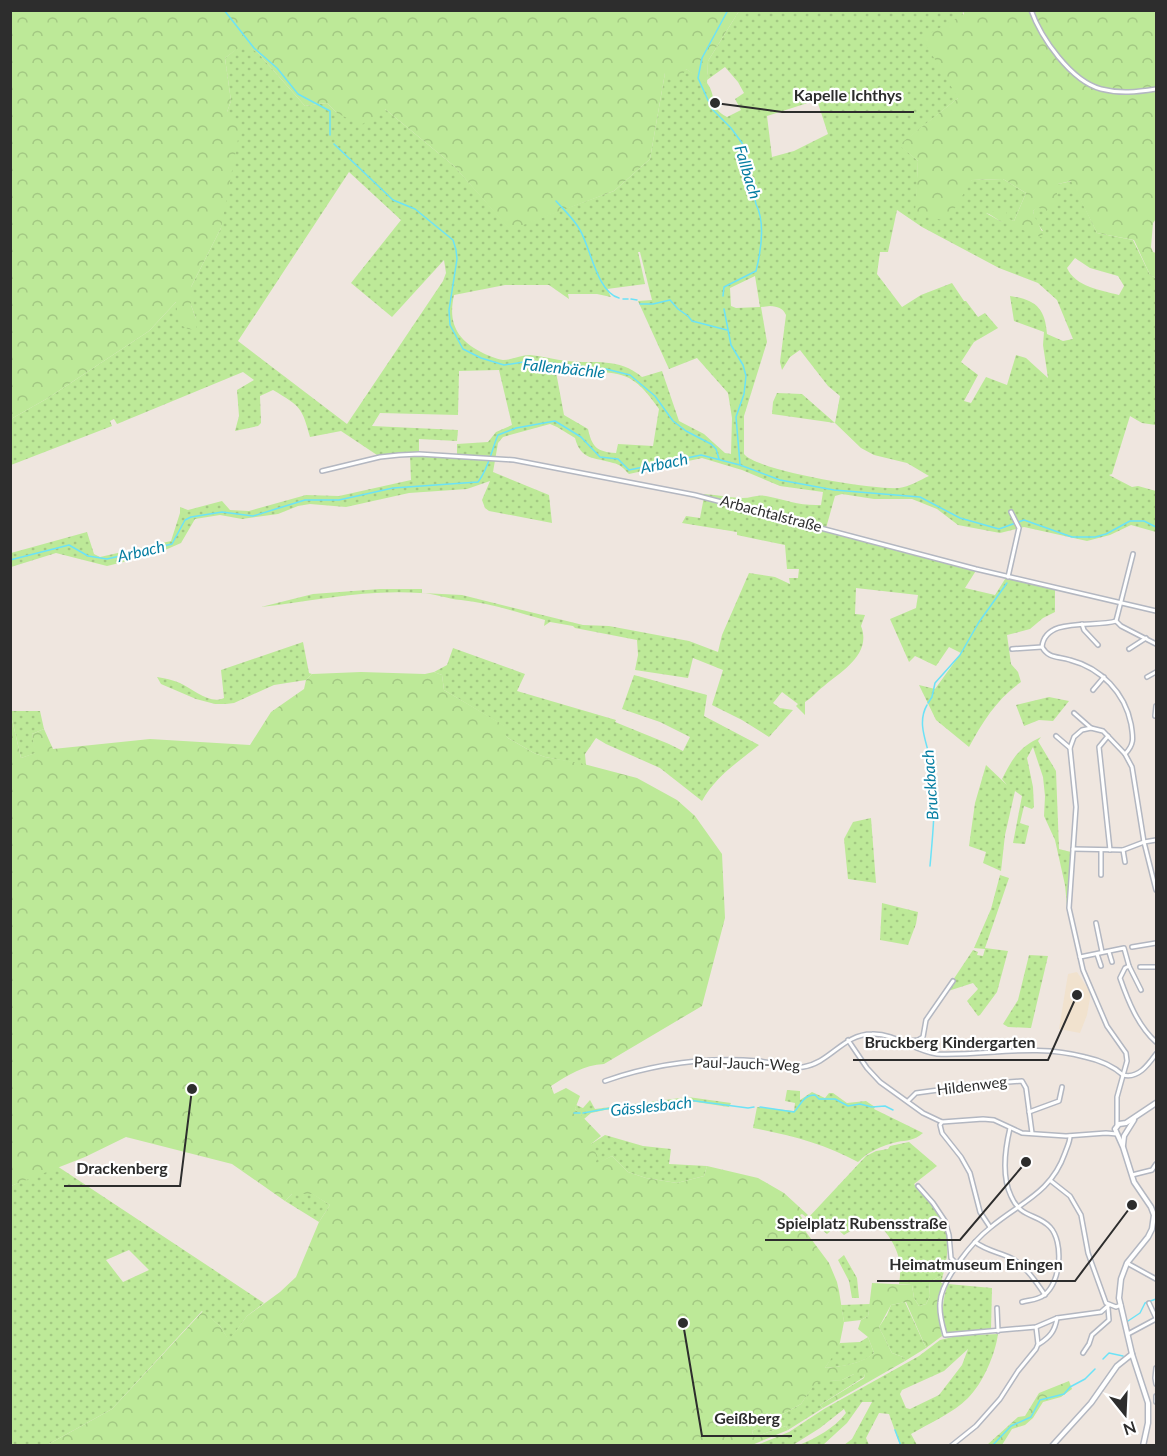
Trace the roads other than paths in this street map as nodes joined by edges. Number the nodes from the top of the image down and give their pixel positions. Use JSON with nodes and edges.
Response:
{"nodes":[{"id":1,"x":1031,"y":10,"type":"edge"},
{"id":2,"x":1156,"y":90,"type":"edge"},
{"id":3,"x":322,"y":471,"type":"dead end"},
{"id":4,"x":1011,"y":512,"type":"dead end"},
{"id":5,"x":1133,"y":554,"type":"dead end"},
{"id":6,"x":1008,"y":577,"type":"junction"},
{"id":7,"x":1122,"y":603,"type":"junction"},
{"id":8,"x":1156,"y":611,"type":"edge"},
{"id":9,"x":1116,"y":621,"type":"junction"},
{"id":10,"x":1082,"y":624,"type":"junction"},
{"id":11,"x":1146,"y":638,"type":"junction"},
{"id":12,"x":1156,"y":644,"type":"edge"},
{"id":13,"x":1098,"y":645,"type":"dead end"},
{"id":14,"x":1042,"y":647,"type":"junction"},
{"id":15,"x":1012,"y":649,"type":"dead end"},
{"id":16,"x":1129,"y":649,"type":"dead end"},
{"id":17,"x":1156,"y":672,"type":"edge"},
{"id":18,"x":1104,"y":677,"type":"junction"},
{"id":19,"x":1147,"y":677,"type":"dead end"},
{"id":20,"x":1093,"y":690,"type":"dead end"},
{"id":21,"x":1156,"y":706,"type":"edge"},
{"id":22,"x":1074,"y":713,"type":"dead end"},
{"id":23,"x":1155,"y":716,"type":"dead end"},
{"id":24,"x":1091,"y":728,"type":"junction"},
{"id":25,"x":1056,"y":736,"type":"dead end"},
{"id":26,"x":1108,"y":736,"type":"junction"},
{"id":27,"x":1070,"y":748,"type":"junction"},
{"id":28,"x":1125,"y":754,"type":"junction"},
{"id":29,"x":1156,"y":840,"type":"edge"},
{"id":30,"x":1144,"y":842,"type":"junction"},
{"id":31,"x":1073,"y":849,"type":"junction"},
{"id":32,"x":1101,"y":850,"type":"junction"},
{"id":33,"x":1110,"y":850,"type":"junction"},
{"id":34,"x":1123,"y":850,"type":"junction"},
{"id":35,"x":1125,"y":862,"type":"dead end"},
{"id":36,"x":1101,"y":875,"type":"dead end"},
{"id":37,"x":1156,"y":890,"type":"edge"},
{"id":38,"x":1096,"y":923,"type":"dead end"},
{"id":39,"x":1156,"y":943,"type":"edge"},
{"id":40,"x":1132,"y":947,"type":"dead end"},
{"id":41,"x":1109,"y":951,"type":"junction"},
{"id":42,"x":1102,"y":952,"type":"junction"},
{"id":43,"x":1097,"y":954,"type":"junction"},
{"id":44,"x":1080,"y":957,"type":"junction"},
{"id":45,"x":1112,"y":962,"type":"dead end"},
{"id":46,"x":1101,"y":966,"type":"dead end"},
{"id":47,"x":1129,"y":966,"type":"junction"},
{"id":48,"x":1140,"y":967,"type":"dead end"},
{"id":49,"x":1156,"y":967,"type":"edge"},
{"id":50,"x":953,"y":981,"type":"dead end"},
{"id":51,"x":1142,"y":990,"type":"dead end"},
{"id":52,"x":848,"y":1040,"type":"junction"},
{"id":53,"x":900,"y":1042,"type":"junction"},
{"id":54,"x":1156,"y":1042,"type":"edge"},
{"id":55,"x":1156,"y":1054,"type":"edge"},
{"id":56,"x":1123,"y":1075,"type":"junction"},
{"id":57,"x":604,"y":1081,"type":"dead end"},
{"id":58,"x":1062,"y":1087,"type":"dead end"},
{"id":59,"x":908,"y":1101,"type":"junction"},
{"id":60,"x":1156,"y":1103,"type":"edge"},
{"id":61,"x":1029,"y":1112,"type":"junction"},
{"id":62,"x":942,"y":1122,"type":"junction"},
{"id":63,"x":1010,"y":1128,"type":"junction"},
{"id":64,"x":1121,"y":1129,"type":"junction"},
{"id":65,"x":1032,"y":1134,"type":"junction"},
{"id":66,"x":1068,"y":1136,"type":"junction"},
{"id":67,"x":1156,"y":1164,"type":"edge"},
{"id":68,"x":1132,"y":1175,"type":"junction"},
{"id":69,"x":1051,"y":1181,"type":"junction"},
{"id":70,"x":918,"y":1186,"type":"dead end"},
{"id":71,"x":1018,"y":1208,"type":"junction"},
{"id":72,"x":1154,"y":1208,"type":"edge"},
{"id":73,"x":1155,"y":1214,"type":"edge"},
{"id":74,"x":990,"y":1227,"type":"junction"},
{"id":75,"x":975,"y":1242,"type":"junction"},
{"id":76,"x":1127,"y":1263,"type":"junction"},
{"id":77,"x":958,"y":1264,"type":"junction"},
{"id":78,"x":1156,"y":1279,"type":"edge"},
{"id":79,"x":1045,"y":1295,"type":"junction"},
{"id":80,"x":1022,"y":1302,"type":"dead end"},
{"id":81,"x":1149,"y":1303,"type":"dead end"},
{"id":82,"x":1121,"y":1305,"type":"junction"},
{"id":83,"x":1109,"y":1307,"type":"junction"},
{"id":84,"x":997,"y":1308,"type":"dead end"},
{"id":85,"x":1057,"y":1318,"type":"junction"},
{"id":86,"x":1156,"y":1318,"type":"edge"},
{"id":87,"x":1036,"y":1327,"type":"junction"},
{"id":88,"x":998,"y":1331,"type":"junction"},
{"id":89,"x":1128,"y":1334,"type":"junction"},
{"id":90,"x":1038,"y":1344,"type":"junction"},
{"id":91,"x":1083,"y":1353,"type":"dead end"},
{"id":92,"x":1132,"y":1354,"type":"junction"},
{"id":93,"x":1156,"y":1368,"type":"edge"},
{"id":94,"x":1156,"y":1384,"type":"edge"},
{"id":95,"x":1156,"y":1396,"type":"edge"},
{"id":96,"x":1156,"y":1402,"type":"edge"},
{"id":97,"x":1148,"y":1403,"type":"junction"},
{"id":98,"x":951,"y":1446,"type":"edge"},
{"id":99,"x":1052,"y":1446,"type":"edge"},
{"id":100,"x":1143,"y":1446,"type":"edge"}],
"edges":[{"from":1,"to":2,"type":"street"},
{"from":3,"to":6,"type":"street","name":"Arbachtalstraße"},
{"from":4,"to":6,"type":"street"},
{"from":5,"to":7,"type":"street"},
{"from":6,"to":7,"type":"street","name":"Arbachtalstraße"},
{"from":7,"to":8,"type":"street","name":"Arbachtalstraße"},
{"from":7,"to":9,"type":"street"},
{"from":9,"to":10,"type":"street"},
{"from":9,"to":11,"type":"street"},
{"from":10,"to":13,"type":"street"},
{"from":10,"to":14,"type":"street"},
{"from":11,"to":12,"type":"street"},
{"from":11,"to":16,"type":"street"},
{"from":14,"to":15,"type":"street"},
{"from":14,"to":18,"type":"street"},
{"from":17,"to":19,"type":"street"},
{"from":18,"to":20,"type":"street"},
{"from":18,"to":28,"type":"street"},
{"from":21,"to":23,"type":"street"},
{"from":22,"to":24,"type":"street"},
{"from":24,"to":26,"type":"street"},
{"from":24,"to":27,"type":"street"},
{"from":25,"to":27,"type":"street"},
{"from":26,"to":28,"type":"street"},
{"from":26,"to":33,"type":"street"},
{"from":27,"to":31,"type":"street"},
{"from":28,"to":30,"type":"street"},
{"from":29,"to":30,"type":"street"},
{"from":30,"to":34,"type":"street"},
{"from":30,"to":37,"type":"street"},
{"from":31,"to":32,"type":"street"},
{"from":31,"to":44,"type":"street"},
{"from":32,"to":33,"type":"street"},
{"from":32,"to":36,"type":"street"},
{"from":33,"to":34,"type":"street"},
{"from":34,"to":35,"type":"street"},
{"from":38,"to":42,"type":"street"},
{"from":39,"to":40,"type":"street"},
{"from":41,"to":42,"type":"street"},
{"from":41,"to":45,"type":"street"},
{"from":41,"to":47,"type":"street"},
{"from":42,"to":43,"type":"street"},
{"from":43,"to":44,"type":"street"},
{"from":43,"to":46,"type":"street"},
{"from":44,"to":56,"type":"street"},
{"from":47,"to":51,"type":"street"},
{"from":47,"to":54,"type":"street"},
{"from":48,"to":49,"type":"street"},
{"from":50,"to":53,"type":"street"},
{"from":52,"to":53,"type":"street"},
{"from":52,"to":57,"type":"street","name":"Paul-Jauch-Weg"},
{"from":52,"to":59,"type":"street"},
{"from":53,"to":56,"type":"street"},
{"from":55,"to":56,"type":"street"},
{"from":56,"to":64,"type":"street"},
{"from":58,"to":61,"type":"street"},
{"from":59,"to":61,"type":"street","name":"Hildenweg"},
{"from":59,"to":62,"type":"street"},
{"from":60,"to":64,"type":"main road"},
{"from":61,"to":65,"type":"street","name":"Hildenweg"},
{"from":62,"to":63,"type":"street"},
{"from":62,"to":74,"type":"street"},
{"from":63,"to":65,"type":"street"},
{"from":63,"to":71,"type":"street"},
{"from":64,"to":66,"type":"street"},
{"from":64,"to":68,"type":"main road"},
{"from":65,"to":66,"type":"street"},
{"from":66,"to":69,"type":"street"},
{"from":67,"to":68,"type":"street"},
{"from":68,"to":72,"type":"main road"},
{"from":69,"to":71,"type":"street"},
{"from":69,"to":83,"type":"street"},
{"from":70,"to":77,"type":"street"},
{"from":71,"to":74,"type":"street"},
{"from":71,"to":79,"type":"street"},
{"from":72,"to":73,"type":"main road"},
{"from":73,"to":76,"type":"main road"},
{"from":74,"to":75,"type":"street"},
{"from":75,"to":77,"type":"street"},
{"from":75,"to":79,"type":"street"},
{"from":76,"to":78,"type":"street"},
{"from":76,"to":82,"type":"main road"},
{"from":77,"to":88,"type":"street"},
{"from":79,"to":80,"type":"street"},
{"from":81,"to":86,"type":"street"},
{"from":82,"to":83,"type":"street"},
{"from":82,"to":89,"type":"main road"},
{"from":83,"to":85,"type":"street"},
{"from":83,"to":91,"type":"street"},
{"from":84,"to":88,"type":"street"},
{"from":85,"to":87,"type":"street"},
{"from":85,"to":90,"type":"street"},
{"from":86,"to":89,"type":"street"},
{"from":87,"to":88,"type":"street"},
{"from":87,"to":90,"type":"street"},
{"from":89,"to":92,"type":"main road"},
{"from":90,"to":98,"type":"street"},
{"from":92,"to":97,"type":"main road"},
{"from":92,"to":99,"type":"main road"},
{"from":93,"to":94,"type":"street"},
{"from":95,"to":96,"type":"street"},
{"from":96,"to":97,"type":"street"},
{"from":97,"to":100,"type":"main road"}]}
